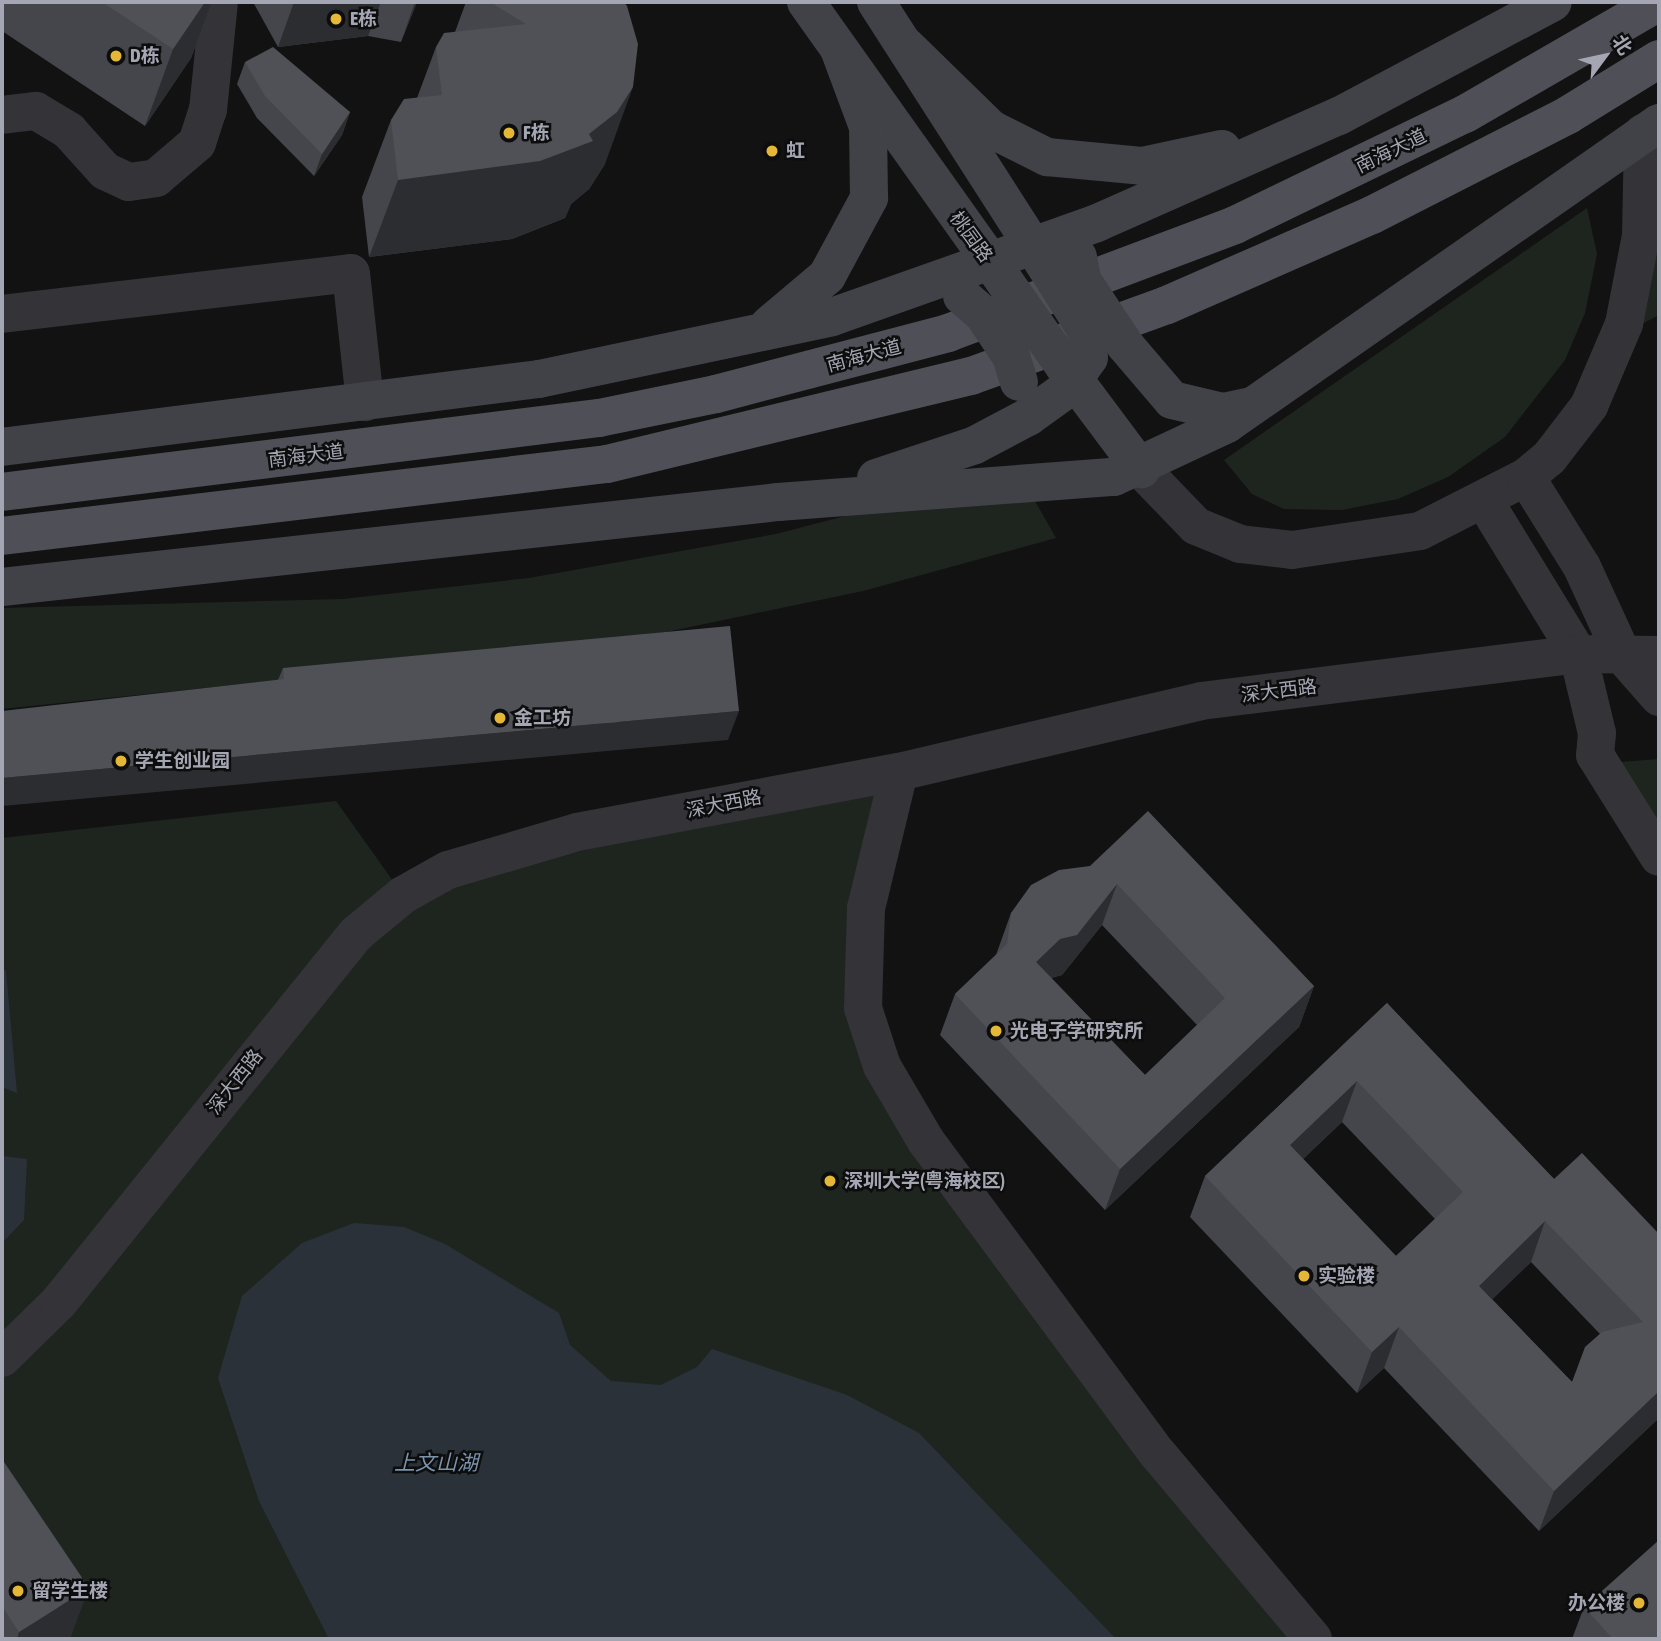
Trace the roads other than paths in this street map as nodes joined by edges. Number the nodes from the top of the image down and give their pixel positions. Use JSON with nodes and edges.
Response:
{"nodes":[{"id":1,"x":219,"y":2,"type":"edge"},
{"id":2,"x":806,"y":2,"type":"edge"},
{"id":3,"x":876,"y":2,"type":"edge"},
{"id":4,"x":1553,"y":2,"type":"edge"},
{"id":5,"x":1659,"y":2,"type":"edge"},
{"id":6,"x":906,"y":46,"type":"junction"},
{"id":7,"x":839,"y":49,"type":"junction"},
{"id":8,"x":1659,"y":59,"type":"edge"},
{"id":9,"x":2,"y":115,"type":"edge"},
{"id":10,"x":1339,"y":116,"type":"junction"},
{"id":11,"x":1651,"y":128,"type":"edge"},
{"id":12,"x":1054,"y":258,"type":"junction"},
{"id":13,"x":998,"y":274,"type":"junction"},
{"id":14,"x":912,"y":294,"type":"junction"},
{"id":15,"x":2,"y":314,"type":"edge"},
{"id":16,"x":746,"y":338,"type":"junction"},
{"id":17,"x":1076,"y":368,"type":"junction"},
{"id":18,"x":365,"y":402,"type":"junction"},
{"id":19,"x":1256,"y":404,"type":"junction"},
{"id":20,"x":975,"y":445,"type":"junction"},
{"id":21,"x":2,"y":447,"type":"edge"},
{"id":22,"x":1141,"y":469,"type":"junction"},
{"id":23,"x":1526,"y":477,"type":"junction"},
{"id":24,"x":2,"y":492,"type":"edge"},
{"id":25,"x":778,"y":502,"type":"junction"},
{"id":26,"x":1485,"y":502,"type":"junction"},
{"id":27,"x":2,"y":536,"type":"edge"},
{"id":28,"x":2,"y":587,"type":"edge"},
{"id":29,"x":1578,"y":654,"type":"junction"},
{"id":30,"x":1641,"y":655,"type":"edge"},
{"id":31,"x":1659,"y":696,"type":"edge"},
{"id":32,"x":899,"y":772,"type":"junction"},
{"id":33,"x":1659,"y":857,"type":"edge"},
{"id":34,"x":2,"y":1358,"type":"edge"},
{"id":35,"x":1313,"y":1639,"type":"edge"}],
"edges":[{"from":1,"to":9,"type":"street"},
{"from":2,"to":7,"type":"main road","name":"桃园路"},
{"from":3,"to":6,"type":"main road"},
{"from":4,"to":10,"type":"main road"},
{"from":5,"to":24,"type":"main road","name":"南海大道"},
{"from":6,"to":10,"type":"main road"},
{"from":6,"to":12,"type":"main road"},
{"from":7,"to":13,"type":"main road","name":"桃园路"},
{"from":7,"to":16,"type":"main road"},
{"from":8,"to":27,"type":"main road"},
{"from":10,"to":12,"type":"main road"},
{"from":11,"to":19,"type":"main road"},
{"from":11,"to":23,"type":"street"},
{"from":12,"to":13,"type":"main road"},
{"from":12,"to":17,"type":"main road","bridge":true},
{"from":12,"to":19,"type":"main road","bridge":true},
{"from":13,"to":14,"type":"main road"},
{"from":13,"to":17,"type":"main road","name":"桃园路","bridge":true},
{"from":14,"to":16,"type":"main road"},
{"from":14,"to":20,"type":"main road","bridge":true},
{"from":15,"to":18,"type":"street"},
{"from":16,"to":18,"type":"main road"},
{"from":17,"to":20,"type":"main road"},
{"from":17,"to":22,"type":"main road","name":"桃园路"},
{"from":18,"to":21,"type":"main road"},
{"from":19,"to":22,"type":"main road"},
{"from":20,"to":25,"type":"main road"},
{"from":22,"to":25,"type":"main road"},
{"from":22,"to":26,"type":"street"},
{"from":23,"to":26,"type":"street"},
{"from":23,"to":30,"type":"street"},
{"from":25,"to":28,"type":"main road"},
{"from":26,"to":29,"type":"street"},
{"from":29,"to":30,"type":"street","name":"深大西路"},
{"from":29,"to":32,"type":"street","name":"深大西路"},
{"from":29,"to":33,"type":"street"},
{"from":30,"to":31,"type":"street"},
{"from":32,"to":34,"type":"street","name":"深大西路"},
{"from":32,"to":35,"type":"street"}]}
